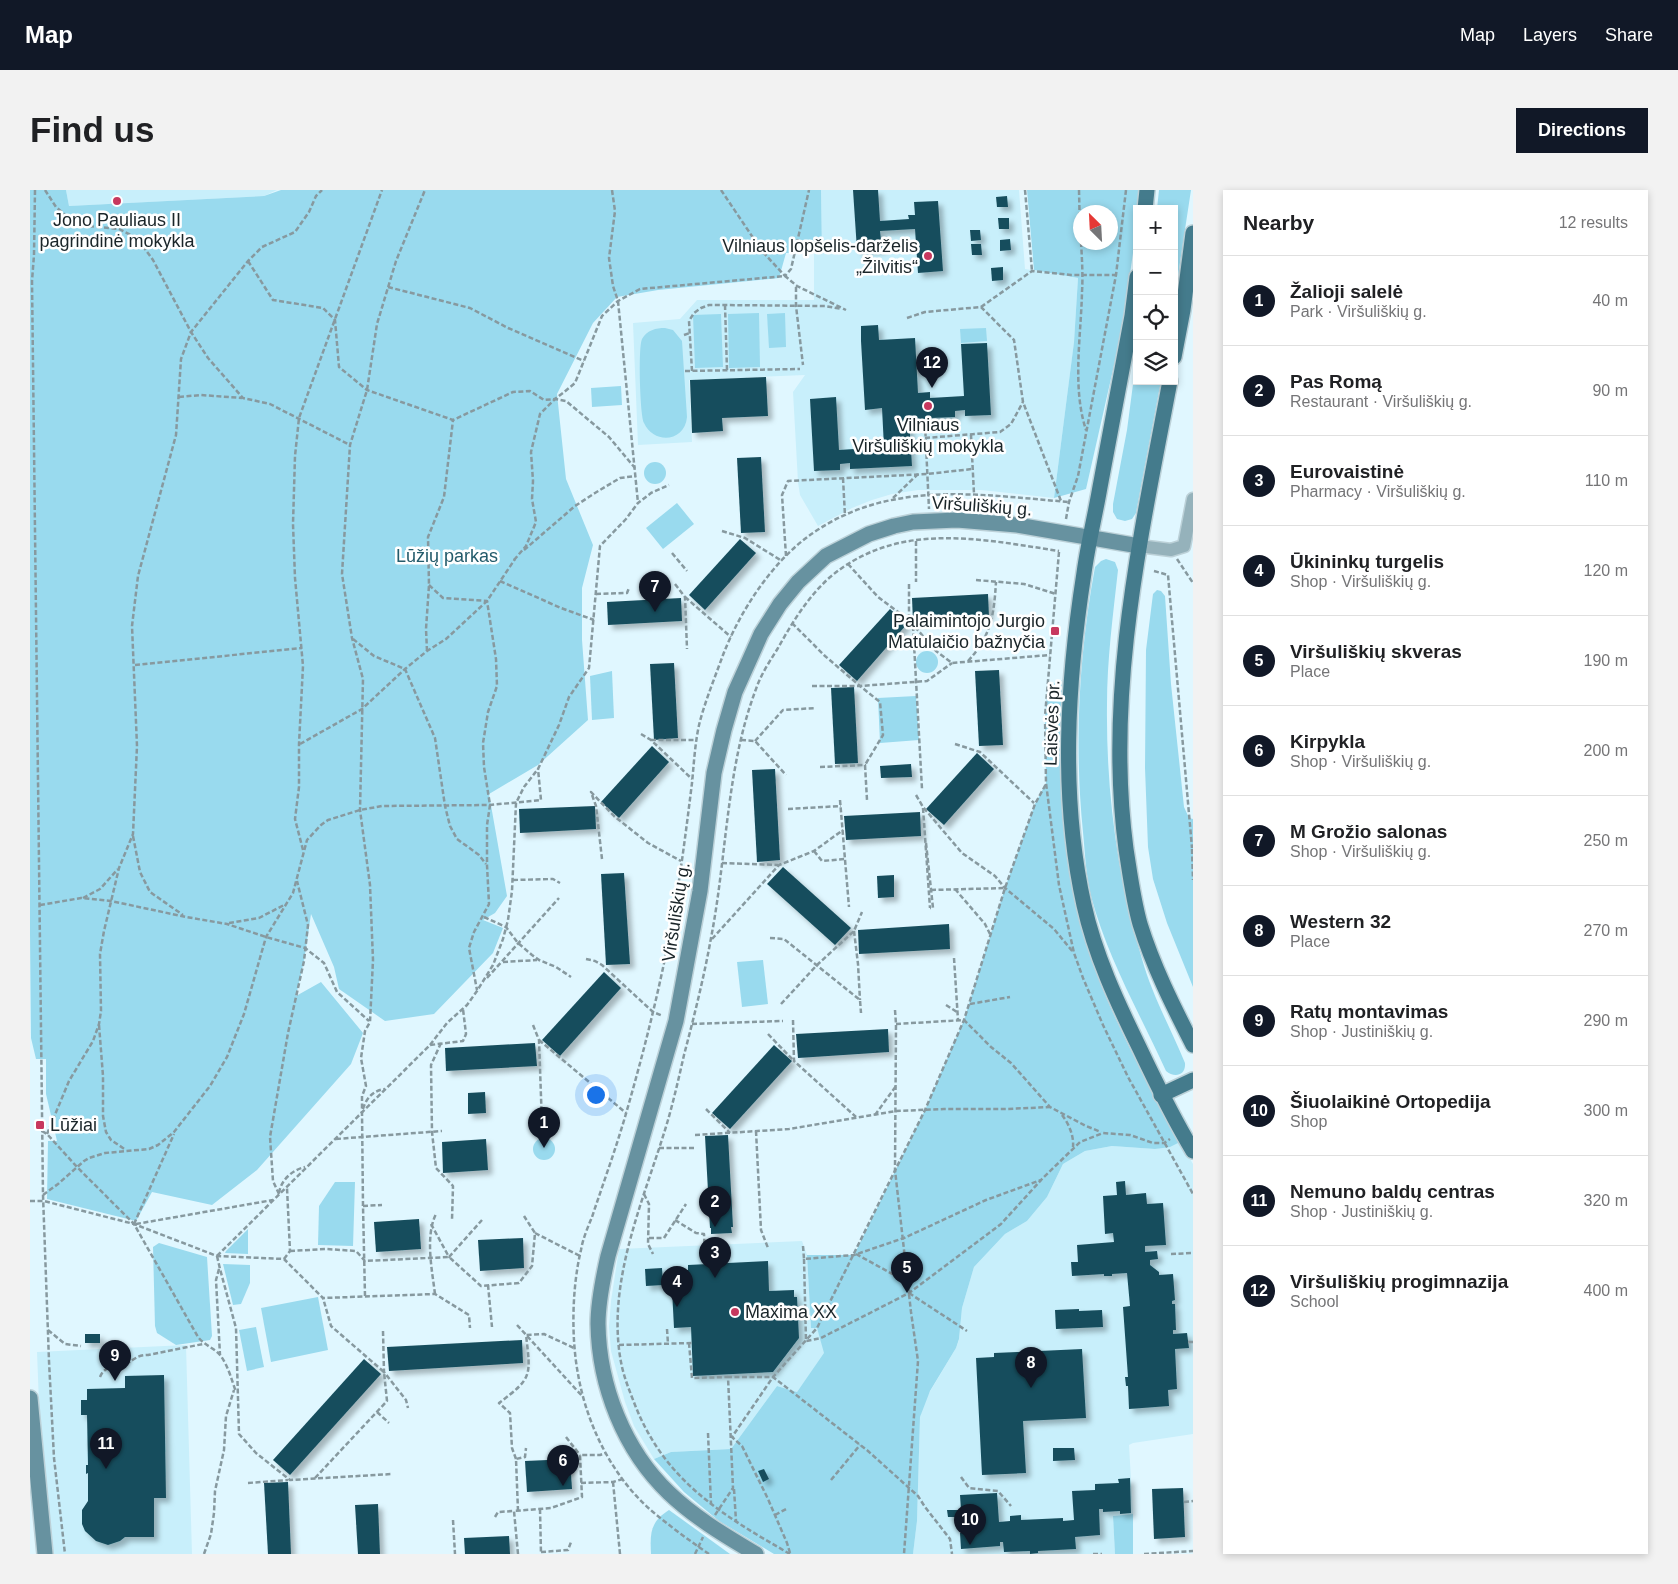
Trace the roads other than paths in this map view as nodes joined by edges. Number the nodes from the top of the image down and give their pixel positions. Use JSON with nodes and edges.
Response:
{"nodes":[{"id":1,"x":1148,"y":190,"type":"edge"},
{"id":2,"x":1146,"y":205,"type":"edge"},
{"id":3,"x":1193,"y":233,"type":"edge"},
{"id":4,"x":1135,"y":295,"type":"edge"},
{"id":5,"x":1177,"y":340,"type":"edge"},
{"id":6,"x":1169,"y":385,"type":"edge"},
{"id":7,"x":1193,"y":499,"type":"edge"},
{"id":8,"x":1091,"y":538,"type":"junction"},
{"id":9,"x":1140,"y":546,"type":"junction"},
{"id":10,"x":1193,"y":1045,"type":"edge"},
{"id":11,"x":1193,"y":1080,"type":"edge"},
{"id":12,"x":1161,"y":1095,"type":"junction"},
{"id":13,"x":1193,"y":1151,"type":"edge"},
{"id":14,"x":30,"y":1398,"type":"edge"},
{"id":15,"x":45,"y":1554,"type":"edge"},
{"id":16,"x":756,"y":1554,"type":"edge"}],
"edges":[{"from":1,"to":2,"type":"main road"},
{"from":3,"to":5,"type":"main road"},
{"from":4,"to":8,"type":"main road","name":"Laisvės pr."},
{"from":6,"to":9,"type":"main road"},
{"from":7,"to":9,"type":"street"},
{"from":8,"to":9,"type":"main road","name":"Viršuliškių g."},
{"from":8,"to":12,"type":"main road","name":"Laisvės pr."},
{"from":8,"to":16,"type":"main road","name":"Viršuliškių g."},
{"from":9,"to":10,"type":"main road"},
{"from":11,"to":12,"type":"main road"},
{"from":12,"to":13,"type":"main road","name":"Laisvės pr."},
{"from":14,"to":15,"type":"main road"}]}
